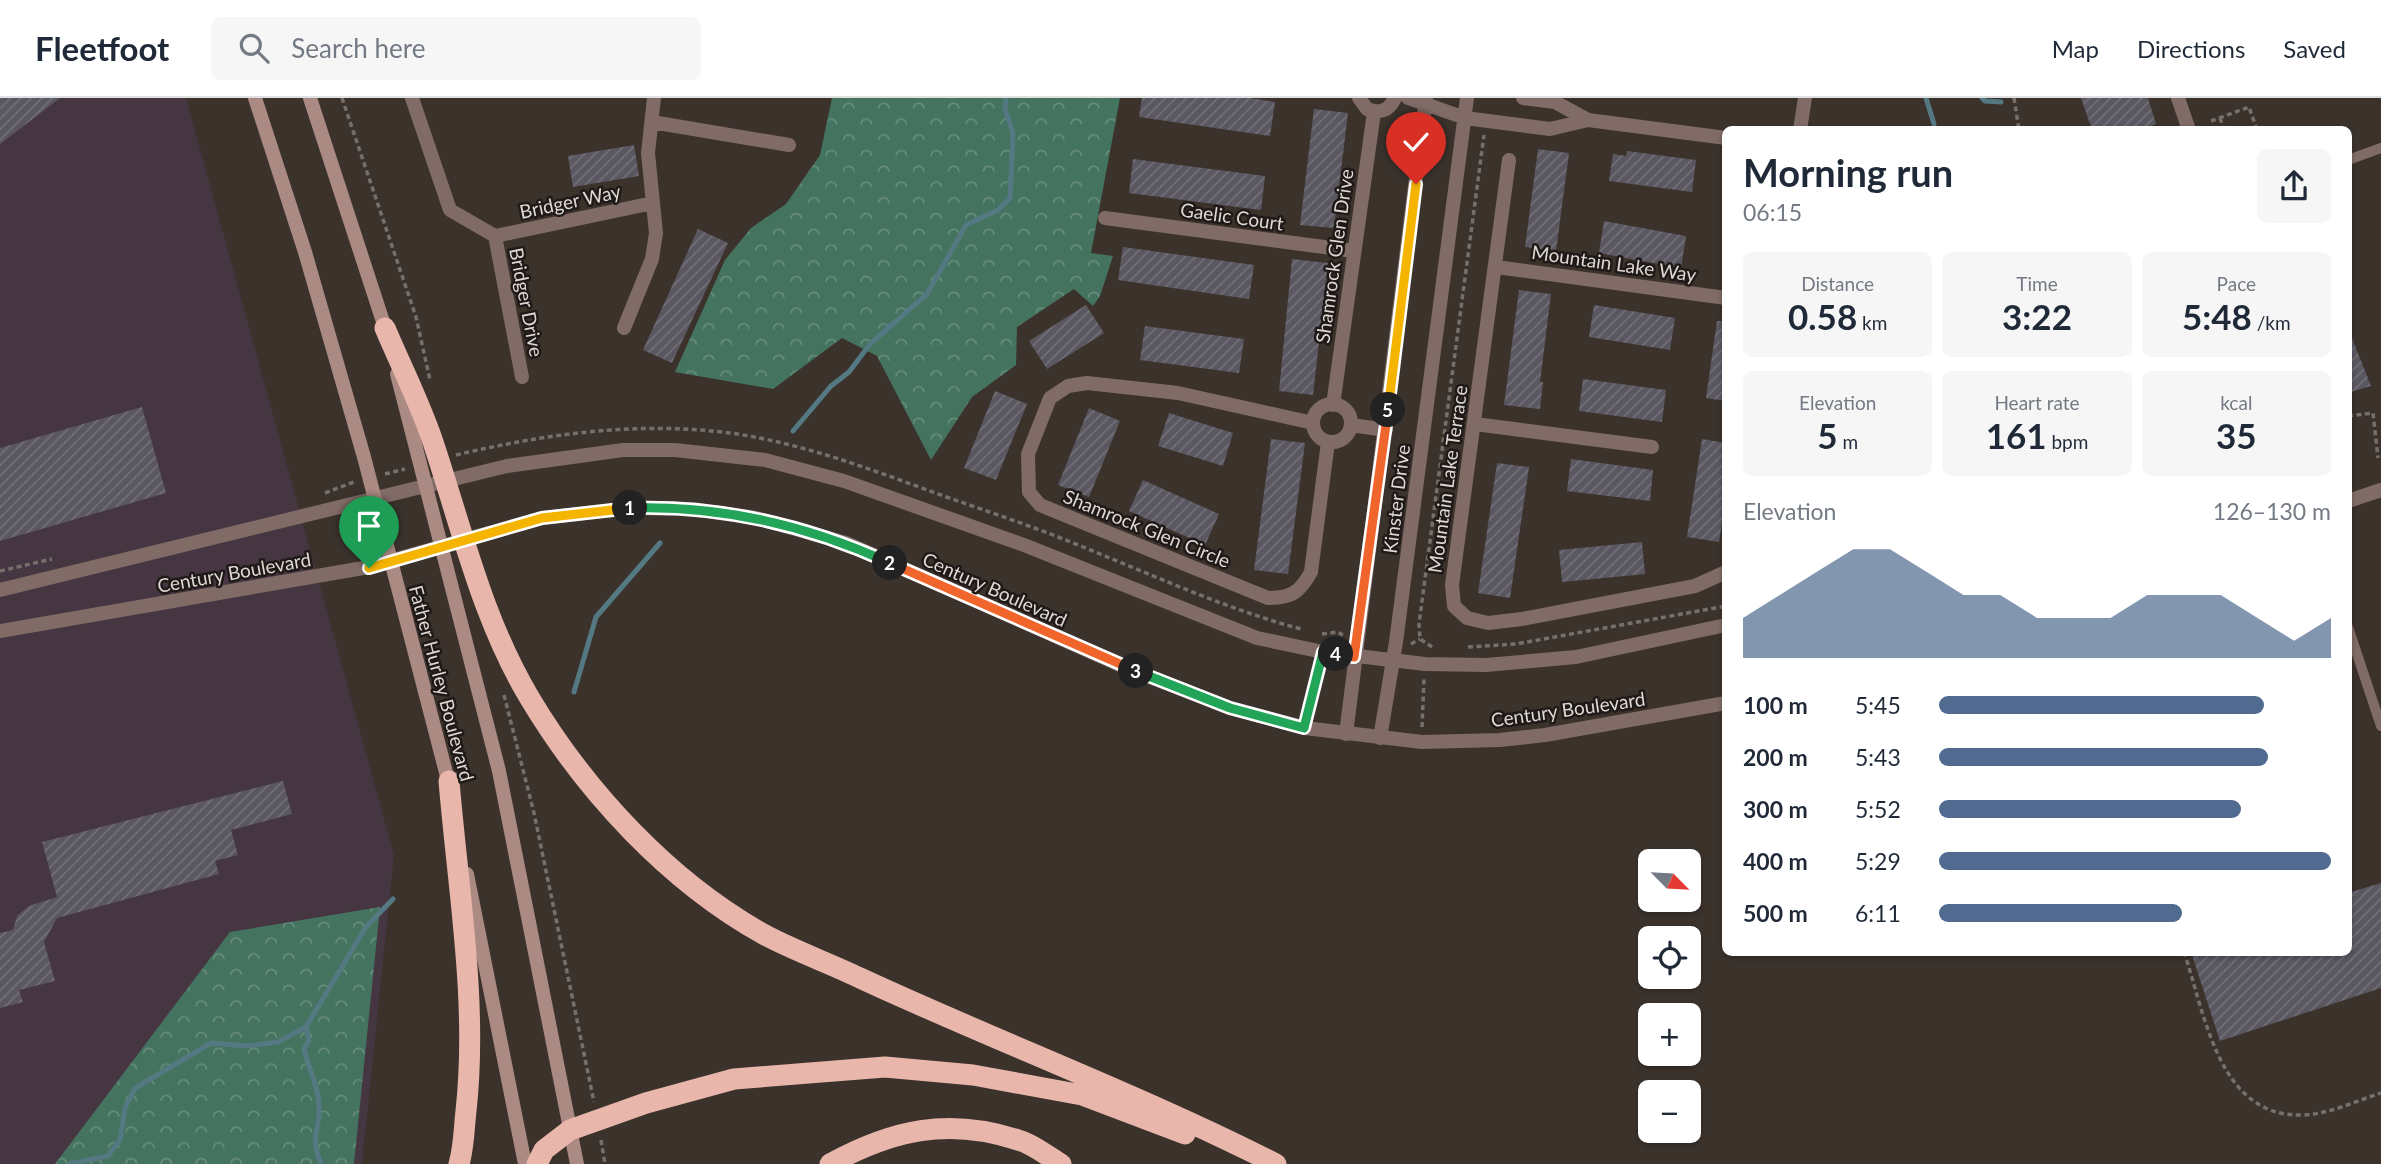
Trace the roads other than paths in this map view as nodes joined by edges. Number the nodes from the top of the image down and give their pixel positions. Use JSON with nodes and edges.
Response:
{"nodes":[{"id":1,"x":255,"y":98,"type":"edge"},
{"id":2,"x":310,"y":98,"type":"edge"},
{"id":3,"x":412,"y":98,"type":"edge"},
{"id":4,"x":654,"y":98,"type":"edge"},
{"id":5,"x":1359,"y":98,"type":"edge"},
{"id":6,"x":1395,"y":98,"type":"edge"},
{"id":7,"x":1408,"y":98,"type":"edge"},
{"id":8,"x":1441,"y":98,"type":"edge"},
{"id":9,"x":1467,"y":98,"type":"edge"},
{"id":10,"x":1523,"y":98,"type":"edge"},
{"id":11,"x":1805,"y":98,"type":"edge"},
{"id":12,"x":2178,"y":98,"type":"edge"},
{"id":13,"x":1426,"y":100,"type":"edge"},
{"id":14,"x":1374,"y":112,"type":"junction"},
{"id":15,"x":1465,"y":118,"type":"junction"},
{"id":16,"x":1588,"y":120,"type":"junction"},
{"id":17,"x":652,"y":122,"type":"junction"},
{"id":18,"x":1801,"y":126,"type":"edge"},
{"id":19,"x":2188,"y":126,"type":"edge"},
{"id":20,"x":1722,"y":137,"type":"edge"},
{"id":21,"x":789,"y":145,"type":"dead end"},
{"id":22,"x":2381,"y":148,"type":"edge"},
{"id":23,"x":2352,"y":159,"type":"edge"},
{"id":24,"x":1509,"y":160,"type":"dead end"},
{"id":25,"x":653,"y":203,"type":"junction"},
{"id":26,"x":1105,"y":218,"type":"dead end"},
{"id":27,"x":495,"y":236,"type":"junction"},
{"id":28,"x":1354,"y":251,"type":"junction"},
{"id":29,"x":1496,"y":267,"type":"junction"},
{"id":30,"x":1722,"y":297,"type":"edge"},
{"id":31,"x":385,"y":328,"type":"joint"},
{"id":32,"x":624,"y":328,"type":"dead end"},
{"id":33,"x":522,"y":377,"type":"dead end"},
{"id":34,"x":1333,"y":405,"type":"junction"},
{"id":35,"x":1313,"y":423,"type":"junction"},
{"id":36,"x":1475,"y":424,"type":"junction"},
{"id":37,"x":1350,"y":425,"type":"junction"},
{"id":38,"x":1386,"y":430,"type":"junction"},
{"id":39,"x":423,"y":441,"type":"junction"},
{"id":40,"x":1328,"y":442,"type":"junction"},
{"id":41,"x":1652,"y":446,"type":"dead end"},
{"id":42,"x":2381,"y":491,"type":"edge"},
{"id":43,"x":2352,"y":500,"type":"edge"},
{"id":44,"x":1722,"y":574,"type":"edge"},
{"id":45,"x":0,"y":590,"type":"edge"},
{"id":46,"x":1722,"y":626,"type":"edge"},
{"id":47,"x":0,"y":631,"type":"edge"},
{"id":48,"x":2352,"y":639,"type":"edge"},
{"id":49,"x":1354,"y":657,"type":"junction"},
{"id":50,"x":1394,"y":661,"type":"junction"},
{"id":51,"x":1722,"y":705,"type":"edge"},
{"id":52,"x":2381,"y":726,"type":"edge"},
{"id":53,"x":1346,"y":734,"type":"junction"},
{"id":54,"x":1380,"y":738,"type":"junction"},
{"id":55,"x":449,"y":781,"type":"junction"},
{"id":56,"x":570,"y":1130,"type":"junction"},
{"id":57,"x":459,"y":1164,"type":"edge"},
{"id":58,"x":525,"y":1164,"type":"edge"},
{"id":59,"x":537,"y":1164,"type":"edge"},
{"id":60,"x":576,"y":1164,"type":"edge"},
{"id":61,"x":830,"y":1164,"type":"edge"},
{"id":62,"x":1060,"y":1164,"type":"edge"},
{"id":63,"x":1269,"y":1164,"type":"edge"},
{"id":64,"x":1276,"y":1164,"type":"edge"}],
"edges":[{"from":1,"to":55,"type":"main road","name":"Father Hurley Boulevard"},
{"from":2,"to":31,"type":"main road"},
{"from":3,"to":27,"type":"street","name":"Bridger Drive"},
{"from":4,"to":17,"type":"street"},
{"from":5,"to":14,"type":"street"},
{"from":6,"to":14,"type":"street"},
{"from":7,"to":13,"type":"street"},
{"from":8,"to":13,"type":"street"},
{"from":9,"to":15,"type":"street","name":"Kinster Drive"},
{"from":10,"to":16,"type":"street"},
{"from":11,"to":18,"type":"street"},
{"from":12,"to":19,"type":"street"},
{"from":13,"to":15,"type":"street"},
{"from":13,"to":38,"type":"street","name":"Kinster Drive"},
{"from":14,"to":28,"type":"street","name":"Shamrock Glen Drive"},
{"from":15,"to":16,"type":"street"},
{"from":15,"to":50,"type":"street","name":"Kinster Drive"},
{"from":16,"to":20,"type":"street"},
{"from":17,"to":21,"type":"street"},
{"from":17,"to":25,"type":"street"},
{"from":22,"to":23,"type":"lane"},
{"from":24,"to":29,"type":"street","name":"Mountain Lake Terrace"},
{"from":25,"to":27,"type":"street","name":"Bridger Way"},
{"from":25,"to":32,"type":"street"},
{"from":26,"to":28,"type":"street","name":"Gaelic Court"},
{"from":27,"to":33,"type":"street","name":"Bridger Drive"},
{"from":28,"to":34,"type":"street","name":"Shamrock Glen Drive"},
{"from":29,"to":30,"type":"street","name":"Mountain Lake Way"},
{"from":29,"to":36,"type":"street","name":"Mountain Lake Terrace"},
{"from":31,"to":39,"type":"highway"},
{"from":34,"to":35,"type":"street"},
{"from":34,"to":37,"type":"street"},
{"from":35,"to":40,"type":"street"},
{"from":35,"to":40,"type":"street","name":"Shamrock Glen Circle"},
{"from":36,"to":41,"type":"street"},
{"from":36,"to":44,"type":"street","name":"Mountain Lake Terrace"},
{"from":37,"to":38,"type":"street"},
{"from":37,"to":40,"type":"street"},
{"from":38,"to":49,"type":"street","name":"Kinster Drive"},
{"from":39,"to":56,"type":"main road","name":"Father Hurley Boulevard"},
{"from":39,"to":64,"type":"highway"},
{"from":42,"to":43,"type":"street"},
{"from":45,"to":49,"type":"street","name":"Century Boulevard"},
{"from":46,"to":50,"type":"street","name":"Century Boulevard"},
{"from":47,"to":53,"type":"street","name":"Century Boulevard"},
{"from":48,"to":52,"type":"lane"},
{"from":49,"to":50,"type":"street","name":"Century Boulevard"},
{"from":49,"to":53,"type":"street","name":"Kinster Drive"},
{"from":50,"to":54,"type":"street","name":"Kinster Drive"},
{"from":51,"to":54,"type":"street","name":"Century Boulevard"},
{"from":53,"to":54,"type":"street","name":"Century Boulevard"},
{"from":55,"to":57,"type":"highway"},
{"from":55,"to":58,"type":"main road","name":"Father Hurley Boulevard"},
{"from":56,"to":59,"type":"highway"},
{"from":56,"to":60,"type":"main road","name":"Father Hurley Boulevard"},
{"from":56,"to":63,"type":"highway"},
{"from":61,"to":62,"type":"highway"}]}
